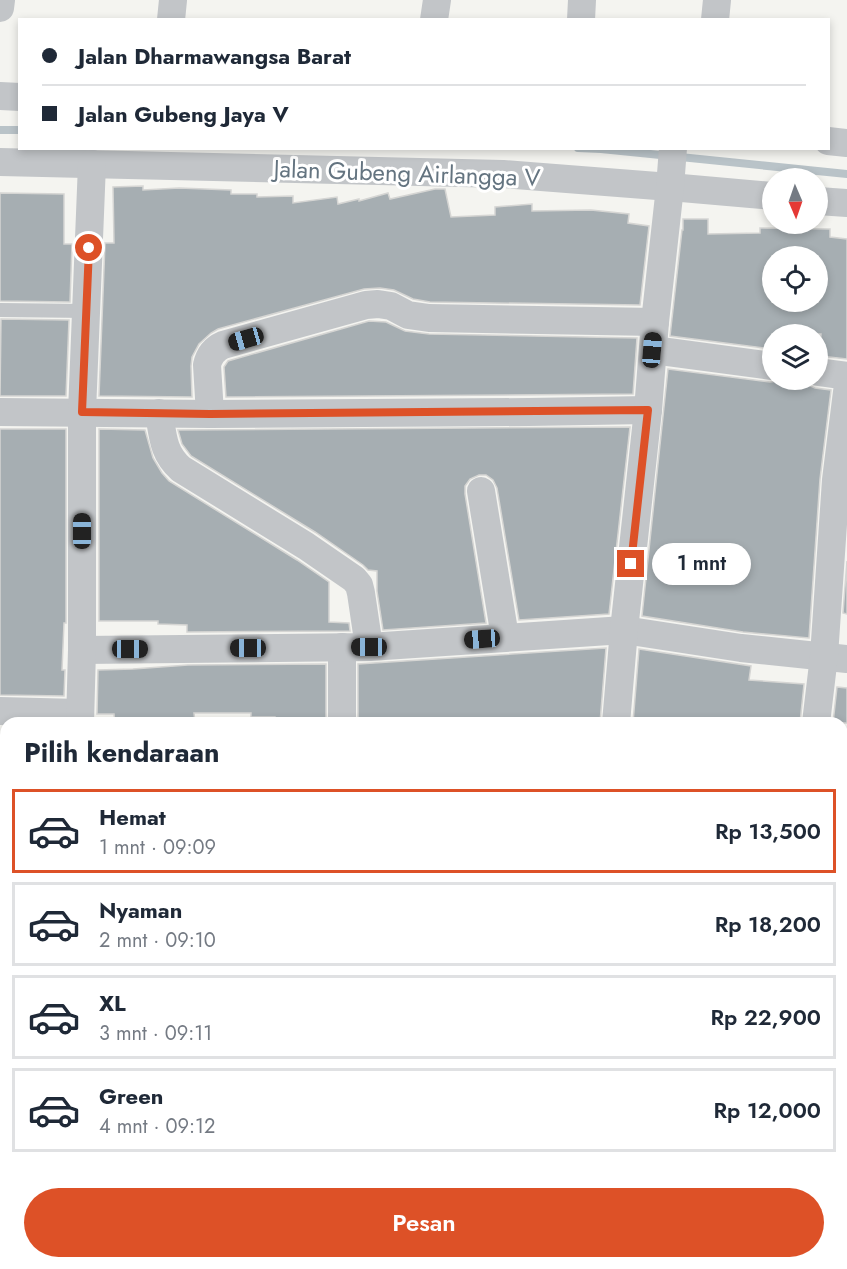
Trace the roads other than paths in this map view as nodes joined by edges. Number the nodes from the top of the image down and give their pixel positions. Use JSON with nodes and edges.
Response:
{"nodes":[{"id":1,"x":1,"y":0,"type":"edge"},
{"id":2,"x":173,"y":0,"type":"edge"},
{"id":3,"x":437,"y":0,"type":"edge"},
{"id":4,"x":582,"y":0,"type":"edge"},
{"id":5,"x":717,"y":0,"type":"edge"},
{"id":6,"x":0,"y":8,"type":"edge"},
{"id":7,"x":171,"y":18,"type":"edge"},
{"id":8,"x":434,"y":18,"type":"edge"},
{"id":9,"x":580,"y":18,"type":"edge"},
{"id":10,"x":715,"y":18,"type":"edge"},
{"id":11,"x":0,"y":96,"type":"edge"},
{"id":12,"x":18,"y":97,"type":"edge"},
{"id":13,"x":830,"y":141,"type":"edge"},
{"id":14,"x":847,"y":142,"type":"edge"},
{"id":15,"x":0,"y":162,"type":"edge"},
{"id":16,"x":92,"y":164,"type":"junction"},
{"id":17,"x":671,"y":169,"type":"edge"},
{"id":18,"x":762,"y":193,"type":"edge"},
{"id":19,"x":828,"y":202,"type":"edge"},
{"id":20,"x":847,"y":203,"type":"edge"},
{"id":21,"x":0,"y":310,"type":"edge"},
{"id":22,"x":87,"y":312,"type":"junction"},
{"id":23,"x":655,"y":322,"type":"junction"},
{"id":24,"x":652,"y":350,"type":"junction"},
{"id":25,"x":762,"y":365,"type":"edge"},
{"id":26,"x":828,"y":373,"type":"edge"},
{"id":27,"x":847,"y":376,"type":"edge"},
{"id":28,"x":847,"y":392,"type":"edge"},
{"id":29,"x":648,"y":410,"type":"junction"},
{"id":30,"x":0,"y":412,"type":"edge"},
{"id":31,"x":82,"y":412,"type":"junction"},
{"id":32,"x":159,"y":413,"type":"junction"},
{"id":33,"x":210,"y":414,"type":"junction"},
{"id":34,"x":481,"y":491,"type":"dead end"},
{"id":35,"x":624,"y":630,"type":"junction"},
{"id":36,"x":505,"y":638,"type":"junction"},
{"id":37,"x":355,"y":647,"type":"junction"},
{"id":38,"x":82,"y":650,"type":"junction"},
{"id":39,"x":835,"y":658,"type":"edge"},
{"id":40,"x":0,"y":711,"type":"edge"},
{"id":41,"x":69,"y":717,"type":"edge"},
{"id":42,"x":80,"y":717,"type":"edge"},
{"id":43,"x":343,"y":717,"type":"edge"},
{"id":44,"x":617,"y":717,"type":"edge"},
{"id":45,"x":818,"y":717,"type":"edge"}],
"edges":[{"from":1,"to":6,"type":"street"},
{"from":2,"to":7,"type":"street"},
{"from":3,"to":8,"type":"street"},
{"from":4,"to":9,"type":"street"},
{"from":5,"to":10,"type":"street"},
{"from":11,"to":12,"type":"street"},
{"from":13,"to":14,"type":"street"},
{"from":15,"to":16,"type":"street","name":"Jalan Gubeng Airlangga V"},
{"from":16,"to":17,"type":"street","name":"Jalan Gubeng Airlangga V"},
{"from":16,"to":22,"type":"street"},
{"from":17,"to":18,"type":"street","name":"Jalan Gubeng Airlangga V"},
{"from":17,"to":23,"type":"street"},
{"from":19,"to":20,"type":"street"},
{"from":21,"to":22,"type":"lane"},
{"from":22,"to":31,"type":"street"},
{"from":23,"to":24,"type":"street"},
{"from":23,"to":33,"type":"street"},
{"from":24,"to":25,"type":"street"},
{"from":24,"to":29,"type":"street"},
{"from":26,"to":27,"type":"street"},
{"from":28,"to":39,"type":"street"},
{"from":29,"to":33,"type":"street"},
{"from":29,"to":35,"type":"street"},
{"from":30,"to":31,"type":"street"},
{"from":31,"to":32,"type":"street"},
{"from":31,"to":38,"type":"street"},
{"from":32,"to":33,"type":"street"},
{"from":32,"to":37,"type":"street"},
{"from":34,"to":36,"type":"street"},
{"from":35,"to":36,"type":"street"},
{"from":35,"to":39,"type":"street"},
{"from":35,"to":44,"type":"street"},
{"from":36,"to":37,"type":"street"},
{"from":37,"to":38,"type":"street"},
{"from":37,"to":43,"type":"street"},
{"from":38,"to":42,"type":"street"},
{"from":39,"to":45,"type":"street"},
{"from":40,"to":41,"type":"street"}]}
